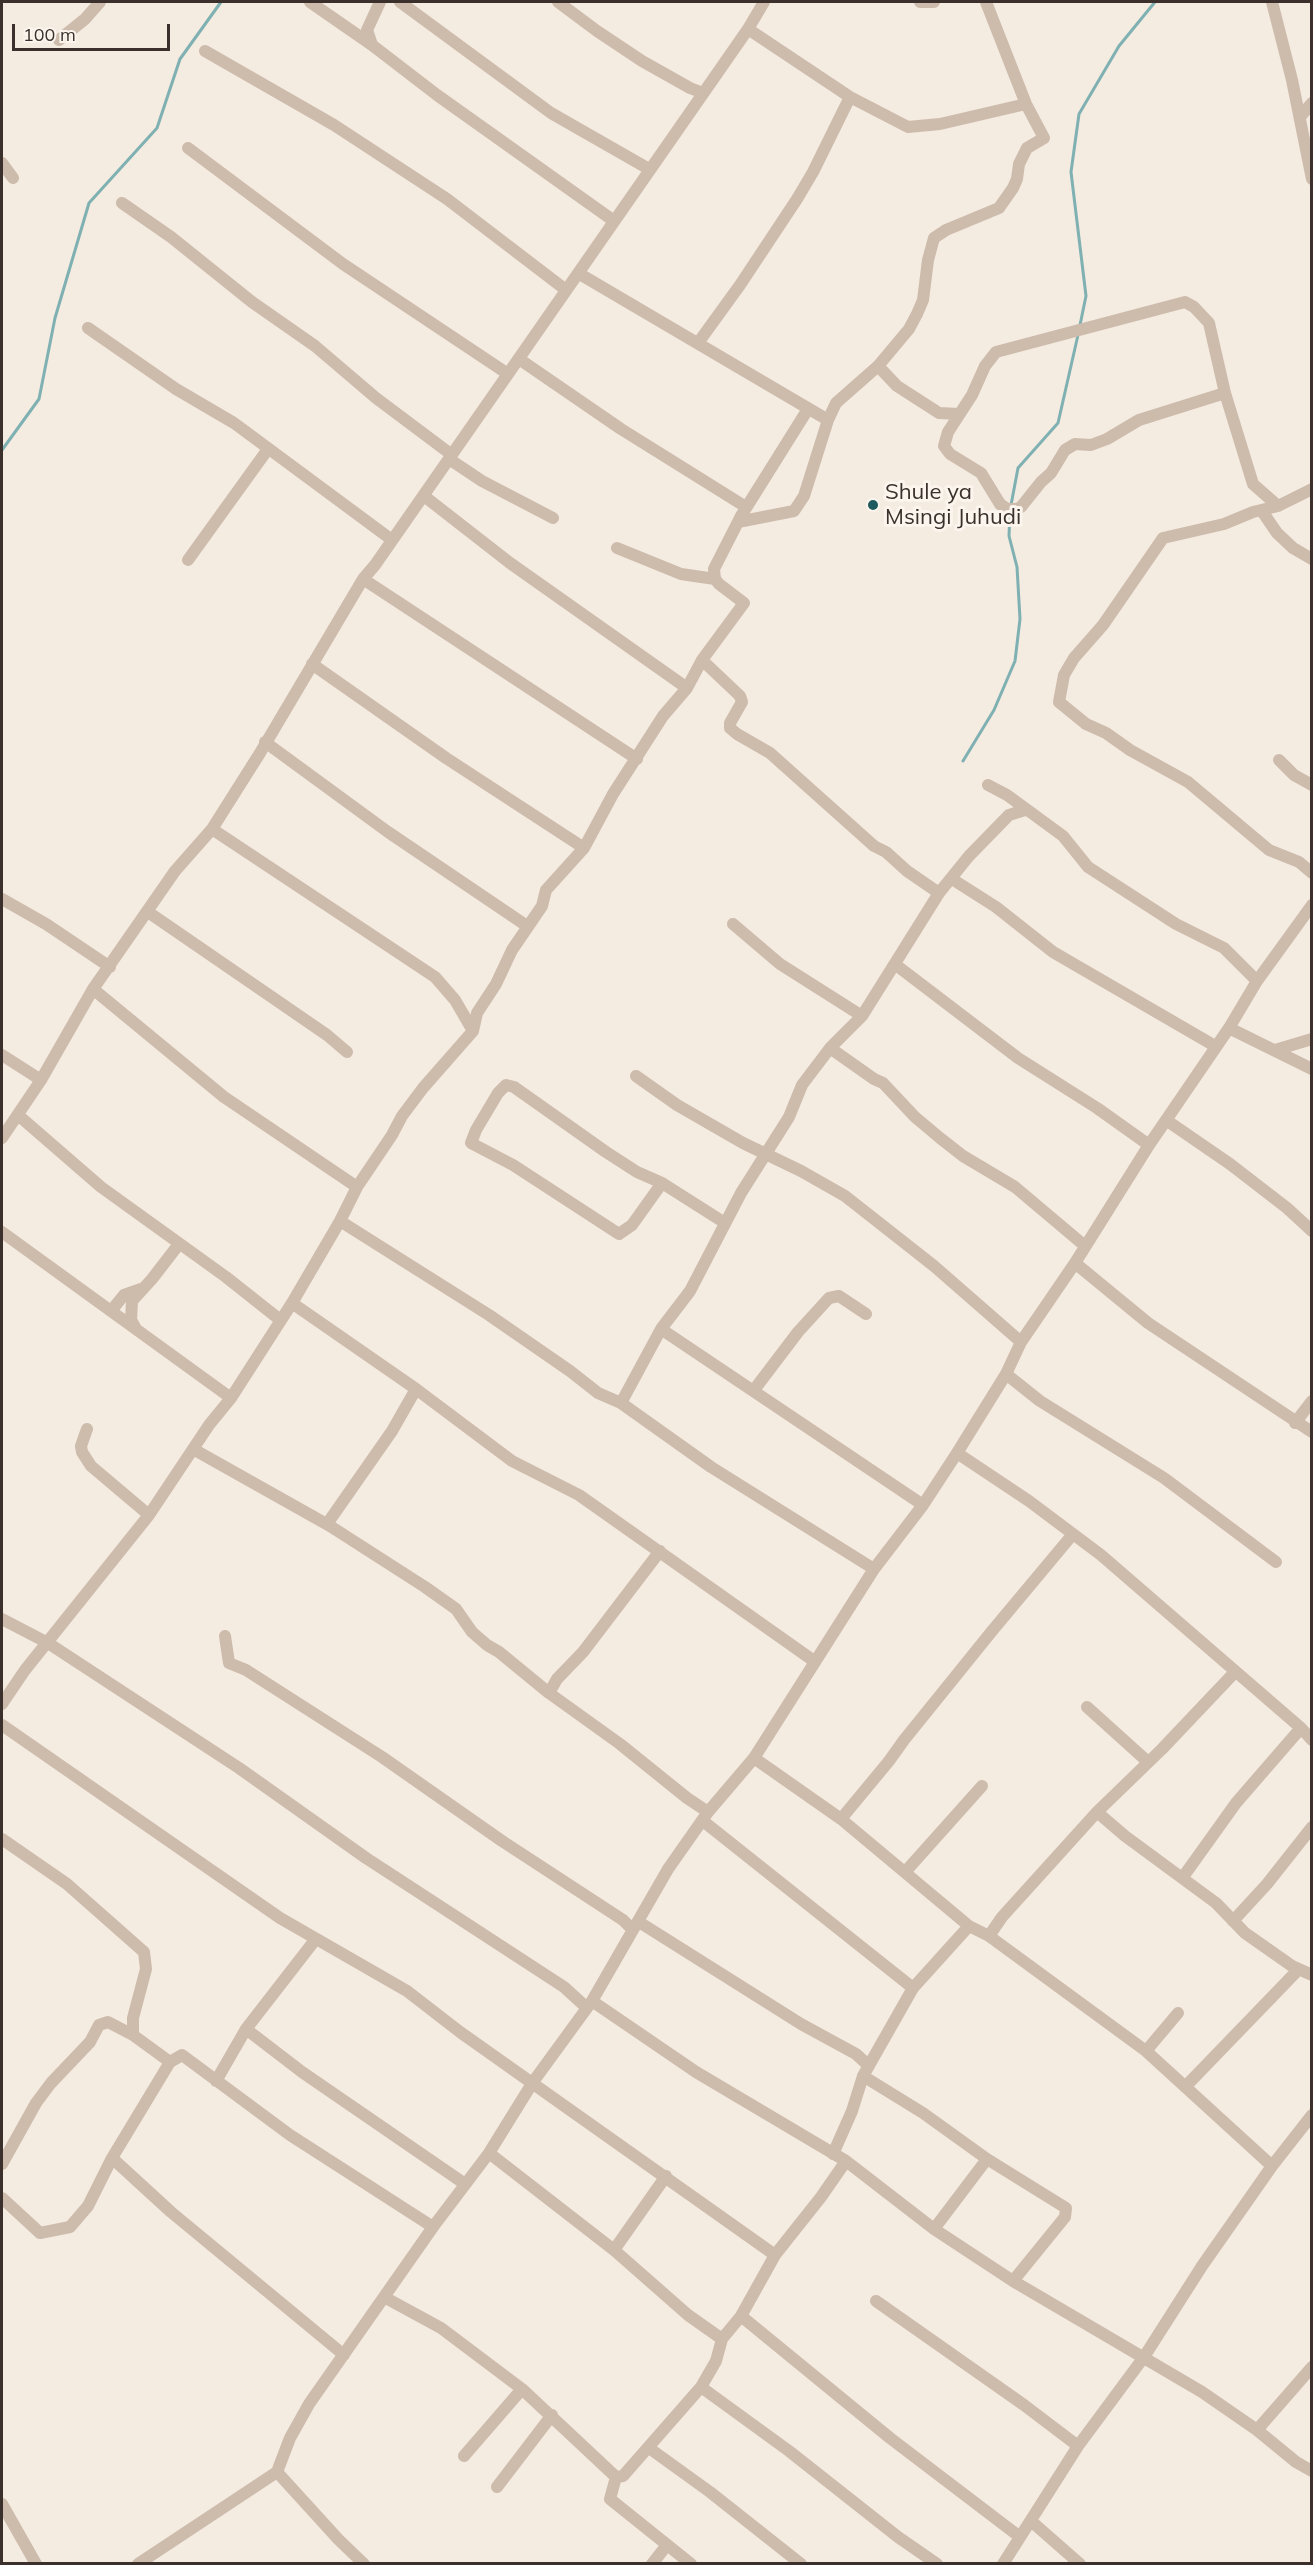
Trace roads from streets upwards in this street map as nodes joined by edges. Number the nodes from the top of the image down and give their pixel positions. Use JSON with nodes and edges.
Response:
{"nodes":[{"id":1,"x":100,"y":2,"type":"edge"},
{"id":2,"x":310,"y":2,"type":"edge"},
{"id":3,"x":380,"y":2,"type":"edge"},
{"id":4,"x":400,"y":2,"type":"edge"},
{"id":5,"x":558,"y":2,"type":"edge"},
{"id":6,"x":764,"y":2,"type":"edge"},
{"id":7,"x":920,"y":2,"type":"edge"},
{"id":8,"x":934,"y":2,"type":"edge"},
{"id":9,"x":986,"y":2,"type":"edge"},
{"id":10,"x":1272,"y":2,"type":"edge"},
{"id":11,"x":748,"y":29,"type":"junction"},
{"id":12,"x":59,"y":40,"type":"dead end"},
{"id":13,"x":372,"y":45,"type":"junction"},
{"id":14,"x":205,"y":51,"type":"dead end"},
{"id":15,"x":703,"y":93,"type":"junction"},
{"id":16,"x":850,"y":97,"type":"junction"},
{"id":17,"x":1311,"y":103,"type":"edge"},
{"id":18,"x":1026,"y":104,"type":"junction"},
{"id":19,"x":1300,"y":117,"type":"junction"},
{"id":20,"x":188,"y":148,"type":"dead end"},
{"id":21,"x":2,"y":163,"type":"edge"},
{"id":22,"x":649,"y":169,"type":"junction"},
{"id":23,"x":13,"y":178,"type":"dead end"},
{"id":24,"x":1311,"y":179,"type":"edge"},
{"id":25,"x":122,"y":203,"type":"dead end"},
{"id":26,"x":614,"y":221,"type":"junction"},
{"id":27,"x":578,"y":273,"type":"junction"},
{"id":28,"x":566,"y":290,"type":"junction"},
{"id":29,"x":88,"y":328,"type":"dead end"},
{"id":30,"x":698,"y":343,"type":"junction"},
{"id":31,"x":519,"y":359,"type":"junction"},
{"id":32,"x":878,"y":366,"type":"junction"},
{"id":33,"x":508,"y":374,"type":"junction"},
{"id":34,"x":1226,"y":393,"type":"junction"},
{"id":35,"x":808,"y":409,"type":"junction"},
{"id":36,"x":939,"y":413,"type":"junction"},
{"id":37,"x":959,"y":414,"type":"junction"},
{"id":38,"x":828,"y":420,"type":"junction"},
{"id":39,"x":948,"y":432,"type":"junction"},
{"id":40,"x":268,"y":449,"type":"junction"},
{"id":41,"x":451,"y":457,"type":"junction"},
{"id":42,"x":1311,"y":489,"type":"edge"},
{"id":43,"x":424,"y":495,"type":"junction"},
{"id":44,"x":1278,"y":506,"type":"junction"},
{"id":45,"x":746,"y":507,"type":"junction"},
{"id":46,"x":1262,"y":511,"type":"junction"},
{"id":47,"x":554,"y":518,"type":"dead end"},
{"id":48,"x":738,"y":522,"type":"junction"},
{"id":49,"x":392,"y":540,"type":"junction"},
{"id":50,"x":617,"y":548,"type":"dead end"},
{"id":51,"x":1311,"y":559,"type":"edge"},
{"id":52,"x":188,"y":560,"type":"dead end"},
{"id":53,"x":363,"y":579,"type":"junction"},
{"id":54,"x":715,"y":579,"type":"junction"},
{"id":55,"x":702,"y":660,"type":"junction"},
{"id":56,"x":312,"y":664,"type":"junction"},
{"id":57,"x":687,"y":688,"type":"junction"},
{"id":58,"x":265,"y":742,"type":"junction"},
{"id":59,"x":637,"y":759,"type":"junction"},
{"id":60,"x":1279,"y":760,"type":"dead end"},
{"id":61,"x":988,"y":785,"type":"dead end"},
{"id":62,"x":1311,"y":785,"type":"edge"},
{"id":63,"x":1025,"y":810,"type":"junction"},
{"id":64,"x":212,"y":829,"type":"junction"},
{"id":65,"x":584,"y":848,"type":"junction"},
{"id":66,"x":1305,"y":861,"type":"edge"},
{"id":67,"x":1311,"y":873,"type":"edge"},
{"id":68,"x":951,"y":879,"type":"junction"},
{"id":69,"x":939,"y":893,"type":"junction"},
{"id":70,"x":2,"y":899,"type":"edge"},
{"id":71,"x":1311,"y":905,"type":"edge"},
{"id":72,"x":148,"y":912,"type":"junction"},
{"id":73,"x":733,"y":924,"type":"dead end"},
{"id":74,"x":527,"y":926,"type":"junction"},
{"id":75,"x":896,"y":965,"type":"junction"},
{"id":76,"x":110,"y":967,"type":"junction"},
{"id":77,"x":1257,"y":981,"type":"junction"},
{"id":78,"x":93,"y":989,"type":"junction"},
{"id":79,"x":862,"y":1016,"type":"junction"},
{"id":80,"x":1229,"y":1028,"type":"junction"},
{"id":81,"x":473,"y":1031,"type":"junction"},
{"id":82,"x":1311,"y":1039,"type":"edge"},
{"id":83,"x":1215,"y":1046,"type":"junction"},
{"id":84,"x":830,"y":1048,"type":"junction"},
{"id":85,"x":1275,"y":1050,"type":"junction"},
{"id":86,"x":347,"y":1052,"type":"dead end"},
{"id":87,"x":2,"y":1055,"type":"edge"},
{"id":88,"x":1311,"y":1069,"type":"edge"},
{"id":89,"x":636,"y":1076,"type":"dead end"},
{"id":90,"x":41,"y":1080,"type":"junction"},
{"id":91,"x":18,"y":1115,"type":"junction"},
{"id":92,"x":1166,"y":1120,"type":"junction"},
{"id":93,"x":2,"y":1138,"type":"edge"},
{"id":94,"x":1149,"y":1145,"type":"junction"},
{"id":95,"x":764,"y":1154,"type":"junction"},
{"id":96,"x":662,"y":1183,"type":"junction"},
{"id":97,"x":357,"y":1187,"type":"junction"},
{"id":98,"x":340,"y":1221,"type":"junction"},
{"id":99,"x":725,"y":1223,"type":"junction"},
{"id":100,"x":1311,"y":1231,"type":"edge"},
{"id":101,"x":2,"y":1232,"type":"edge"},
{"id":102,"x":178,"y":1244,"type":"junction"},
{"id":103,"x":1085,"y":1246,"type":"junction"},
{"id":104,"x":1075,"y":1263,"type":"junction"},
{"id":105,"x":142,"y":1289,"type":"junction"},
{"id":106,"x":292,"y":1303,"type":"junction"},
{"id":107,"x":111,"y":1311,"type":"junction"},
{"id":108,"x":866,"y":1314,"type":"dead end"},
{"id":109,"x":279,"y":1319,"type":"junction"},
{"id":110,"x":136,"y":1329,"type":"junction"},
{"id":111,"x":662,"y":1329,"type":"junction"},
{"id":112,"x":1021,"y":1342,"type":"junction"},
{"id":113,"x":1006,"y":1374,"type":"junction"},
{"id":114,"x":416,"y":1389,"type":"junction"},
{"id":115,"x":754,"y":1390,"type":"junction"},
{"id":116,"x":231,"y":1398,"type":"junction"},
{"id":117,"x":1311,"y":1401,"type":"edge"},
{"id":118,"x":621,"y":1403,"type":"junction"},
{"id":119,"x":1295,"y":1423,"type":"junction"},
{"id":120,"x":87,"y":1430,"type":"dead end"},
{"id":121,"x":1311,"y":1432,"type":"edge"},
{"id":122,"x":193,"y":1449,"type":"junction"},
{"id":123,"x":957,"y":1453,"type":"junction"},
{"id":124,"x":923,"y":1505,"type":"junction"},
{"id":125,"x":149,"y":1515,"type":"junction"},
{"id":126,"x":327,"y":1524,"type":"junction"},
{"id":127,"x":1073,"y":1534,"type":"junction"},
{"id":128,"x":660,"y":1551,"type":"junction"},
{"id":129,"x":1276,"y":1562,"type":"dead end"},
{"id":130,"x":874,"y":1569,"type":"junction"},
{"id":131,"x":2,"y":1618,"type":"edge"},
{"id":132,"x":225,"y":1635,"type":"dead end"},
{"id":133,"x":48,"y":1643,"type":"junction"},
{"id":134,"x":814,"y":1661,"type":"junction"},
{"id":135,"x":1235,"y":1672,"type":"junction"},
{"id":136,"x":549,"y":1693,"type":"junction"},
{"id":137,"x":2,"y":1704,"type":"edge"},
{"id":138,"x":1087,"y":1707,"type":"dead end"},
{"id":139,"x":2,"y":1725,"type":"edge"},
{"id":140,"x":1301,"y":1728,"type":"junction"},
{"id":141,"x":1311,"y":1740,"type":"edge"},
{"id":142,"x":754,"y":1758,"type":"junction"},
{"id":143,"x":1148,"y":1762,"type":"junction"},
{"id":144,"x":982,"y":1785,"type":"dead end"},
{"id":145,"x":1097,"y":1812,"type":"junction"},
{"id":146,"x":705,"y":1816,"type":"junction"},
{"id":147,"x":841,"y":1819,"type":"junction"},
{"id":148,"x":1311,"y":1827,"type":"edge"},
{"id":149,"x":2,"y":1839,"type":"edge"},
{"id":150,"x":906,"y":1871,"type":"junction"},
{"id":151,"x":1183,"y":1877,"type":"junction"},
{"id":152,"x":1233,"y":1922,"type":"junction"},
{"id":153,"x":636,"y":1925,"type":"junction"},
{"id":154,"x":969,"y":1926,"type":"junction"},
{"id":155,"x":989,"y":1936,"type":"junction"},
{"id":156,"x":315,"y":1940,"type":"junction"},
{"id":157,"x":1299,"y":1969,"type":"junction"},
{"id":158,"x":1311,"y":1975,"type":"edge"},
{"id":159,"x":913,"y":1988,"type":"junction"},
{"id":160,"x":590,"y":2005,"type":"junction"},
{"id":161,"x":1178,"y":2013,"type":"dead end"},
{"id":162,"x":246,"y":2029,"type":"junction"},
{"id":163,"x":133,"y":2035,"type":"junction"},
{"id":164,"x":1146,"y":2051,"type":"junction"},
{"id":165,"x":170,"y":2062,"type":"junction"},
{"id":166,"x":866,"y":2071,"type":"junction"},
{"id":167,"x":216,"y":2081,"type":"junction"},
{"id":168,"x":533,"y":2082,"type":"junction"},
{"id":169,"x":1185,"y":2087,"type":"junction"},
{"id":170,"x":1311,"y":2115,"type":"edge"},
{"id":171,"x":489,"y":2153,"type":"junction"},
{"id":172,"x":832,"y":2154,"type":"junction"},
{"id":173,"x":112,"y":2158,"type":"junction"},
{"id":174,"x":987,"y":2159,"type":"junction"},
{"id":175,"x":846,"y":2162,"type":"junction"},
{"id":176,"x":2,"y":2164,"type":"edge"},
{"id":177,"x":1272,"y":2166,"type":"junction"},
{"id":178,"x":666,"y":2176,"type":"junction"},
{"id":179,"x":465,"y":2184,"type":"junction"},
{"id":180,"x":2,"y":2198,"type":"edge"},
{"id":181,"x":433,"y":2227,"type":"junction"},
{"id":182,"x":934,"y":2229,"type":"junction"},
{"id":183,"x":614,"y":2250,"type":"junction"},
{"id":184,"x":774,"y":2255,"type":"junction"},
{"id":185,"x":1013,"y":2281,"type":"junction"},
{"id":186,"x":384,"y":2297,"type":"junction"},
{"id":187,"x":876,"y":2301,"type":"dead end"},
{"id":188,"x":741,"y":2316,"type":"junction"},
{"id":189,"x":722,"y":2339,"type":"junction"},
{"id":190,"x":344,"y":2355,"type":"junction"},
{"id":191,"x":1144,"y":2357,"type":"junction"},
{"id":192,"x":1311,"y":2367,"type":"edge"},
{"id":193,"x":701,"y":2387,"type":"junction"},
{"id":194,"x":522,"y":2389,"type":"junction"},
{"id":195,"x":552,"y":2415,"type":"junction"},
{"id":196,"x":1257,"y":2430,"type":"junction"},
{"id":197,"x":1078,"y":2446,"type":"junction"},
{"id":198,"x":649,"y":2448,"type":"junction"},
{"id":199,"x":465,"y":2456,"type":"dead end"},
{"id":200,"x":1311,"y":2471,"type":"edge"},
{"id":201,"x":277,"y":2472,"type":"junction"},
{"id":202,"x":616,"y":2477,"type":"junction"},
{"id":203,"x":497,"y":2487,"type":"dead end"},
{"id":204,"x":2,"y":2504,"type":"edge"},
{"id":205,"x":1030,"y":2521,"type":"junction"},
{"id":206,"x":1020,"y":2537,"type":"junction"},
{"id":207,"x":667,"y":2545,"type":"junction"},
{"id":208,"x":36,"y":2564,"type":"edge"},
{"id":209,"x":138,"y":2564,"type":"edge"},
{"id":210,"x":364,"y":2564,"type":"edge"},
{"id":211,"x":652,"y":2564,"type":"edge"},
{"id":212,"x":692,"y":2564,"type":"edge"},
{"id":213,"x":801,"y":2564,"type":"edge"},
{"id":214,"x":937,"y":2564,"type":"edge"},
{"id":215,"x":1003,"y":2564,"type":"edge"},
{"id":216,"x":1080,"y":2564,"type":"edge"}],
"edges":[{"from":1,"to":12,"type":"street"},
{"from":2,"to":13,"type":"street"},
{"from":3,"to":13,"type":"street"},
{"from":4,"to":22,"type":"street"},
{"from":5,"to":15,"type":"street"},
{"from":6,"to":11,"type":"street"},
{"from":7,"to":8,"type":"street"},
{"from":9,"to":18,"type":"street"},
{"from":10,"to":19,"type":"street"},
{"from":11,"to":15,"type":"street"},
{"from":11,"to":16,"type":"street"},
{"from":13,"to":26,"type":"street"},
{"from":14,"to":28,"type":"street"},
{"from":15,"to":22,"type":"street"},
{"from":16,"to":18,"type":"street"},
{"from":16,"to":30,"type":"street"},
{"from":17,"to":19,"type":"street"},
{"from":18,"to":32,"type":"street"},
{"from":19,"to":24,"type":"street"},
{"from":20,"to":33,"type":"street"},
{"from":21,"to":23,"type":"street"},
{"from":22,"to":26,"type":"street"},
{"from":25,"to":41,"type":"street"},
{"from":26,"to":27,"type":"street"},
{"from":27,"to":28,"type":"street"},
{"from":27,"to":30,"type":"street"},
{"from":28,"to":31,"type":"street"},
{"from":29,"to":40,"type":"street"},
{"from":30,"to":35,"type":"street"},
{"from":31,"to":33,"type":"street"},
{"from":31,"to":45,"type":"street"},
{"from":32,"to":36,"type":"street"},
{"from":32,"to":38,"type":"street"},
{"from":33,"to":41,"type":"street"},
{"from":34,"to":37,"type":"street"},
{"from":34,"to":39,"type":"street"},
{"from":34,"to":44,"type":"street"},
{"from":35,"to":38,"type":"street"},
{"from":35,"to":45,"type":"street"},
{"from":36,"to":37,"type":"street"},
{"from":36,"to":39,"type":"street"},
{"from":37,"to":39,"type":"street"},
{"from":38,"to":48,"type":"street"},
{"from":40,"to":49,"type":"street"},
{"from":40,"to":52,"type":"street"},
{"from":41,"to":43,"type":"street"},
{"from":41,"to":47,"type":"street"},
{"from":42,"to":44,"type":"street"},
{"from":43,"to":49,"type":"street"},
{"from":43,"to":57,"type":"street"},
{"from":44,"to":46,"type":"street"},
{"from":45,"to":48,"type":"street"},
{"from":46,"to":51,"type":"street"},
{"from":46,"to":66,"type":"street"},
{"from":48,"to":54,"type":"street"},
{"from":49,"to":53,"type":"street"},
{"from":50,"to":54,"type":"street"},
{"from":53,"to":56,"type":"street"},
{"from":53,"to":59,"type":"street"},
{"from":54,"to":55,"type":"street"},
{"from":55,"to":57,"type":"street"},
{"from":55,"to":69,"type":"street"},
{"from":56,"to":58,"type":"street"},
{"from":56,"to":65,"type":"street"},
{"from":57,"to":59,"type":"street"},
{"from":58,"to":64,"type":"street"},
{"from":58,"to":74,"type":"street"},
{"from":59,"to":65,"type":"street"},
{"from":60,"to":62,"type":"street"},
{"from":61,"to":63,"type":"street"},
{"from":63,"to":68,"type":"street"},
{"from":63,"to":77,"type":"street"},
{"from":64,"to":72,"type":"street"},
{"from":64,"to":81,"type":"street"},
{"from":65,"to":74,"type":"street"},
{"from":66,"to":67,"type":"street"},
{"from":68,"to":69,"type":"street"},
{"from":68,"to":83,"type":"street"},
{"from":69,"to":75,"type":"street"},
{"from":70,"to":76,"type":"street"},
{"from":71,"to":77,"type":"street"},
{"from":72,"to":76,"type":"street"},
{"from":72,"to":86,"type":"street"},
{"from":73,"to":79,"type":"street"},
{"from":74,"to":81,"type":"street"},
{"from":75,"to":79,"type":"street"},
{"from":75,"to":94,"type":"street"},
{"from":76,"to":78,"type":"street"},
{"from":77,"to":80,"type":"street"},
{"from":78,"to":90,"type":"street"},
{"from":78,"to":97,"type":"street"},
{"from":79,"to":84,"type":"street"},
{"from":80,"to":83,"type":"street"},
{"from":80,"to":85,"type":"street"},
{"from":81,"to":97,"type":"street"},
{"from":82,"to":85,"type":"street"},
{"from":83,"to":92,"type":"street"},
{"from":84,"to":95,"type":"street"},
{"from":84,"to":103,"type":"street"},
{"from":85,"to":88,"type":"street"},
{"from":87,"to":90,"type":"street"},
{"from":89,"to":95,"type":"street"},
{"from":90,"to":91,"type":"street"},
{"from":91,"to":93,"type":"street"},
{"from":91,"to":102,"type":"street"},
{"from":92,"to":94,"type":"street"},
{"from":92,"to":100,"type":"street"},
{"from":94,"to":103,"type":"street"},
{"from":95,"to":99,"type":"street"},
{"from":95,"to":112,"type":"street"},
{"from":96,"to":96,"type":"street"},
{"from":96,"to":99,"type":"street"},
{"from":97,"to":98,"type":"street"},
{"from":98,"to":106,"type":"street"},
{"from":98,"to":118,"type":"street"},
{"from":99,"to":111,"type":"street"},
{"from":101,"to":107,"type":"street"},
{"from":102,"to":105,"type":"street"},
{"from":102,"to":109,"type":"street"},
{"from":103,"to":104,"type":"street"},
{"from":104,"to":112,"type":"street"},
{"from":104,"to":119,"type":"street"},
{"from":105,"to":107,"type":"street"},
{"from":105,"to":110,"type":"street"},
{"from":106,"to":109,"type":"street"},
{"from":106,"to":114,"type":"street"},
{"from":107,"to":110,"type":"street"},
{"from":108,"to":115,"type":"street"},
{"from":109,"to":116,"type":"street"},
{"from":110,"to":116,"type":"street"},
{"from":111,"to":115,"type":"street"},
{"from":111,"to":118,"type":"street"},
{"from":112,"to":113,"type":"street"},
{"from":113,"to":123,"type":"street"},
{"from":113,"to":129,"type":"street"},
{"from":114,"to":126,"type":"street"},
{"from":114,"to":128,"type":"street"},
{"from":115,"to":124,"type":"street"},
{"from":116,"to":122,"type":"street"},
{"from":117,"to":119,"type":"street"},
{"from":118,"to":130,"type":"street"},
{"from":119,"to":121,"type":"street"},
{"from":120,"to":125,"type":"street"},
{"from":122,"to":125,"type":"street"},
{"from":122,"to":126,"type":"street"},
{"from":123,"to":124,"type":"street"},
{"from":123,"to":127,"type":"street"},
{"from":124,"to":130,"type":"street"},
{"from":125,"to":133,"type":"street"},
{"from":126,"to":136,"type":"street"},
{"from":127,"to":135,"type":"street"},
{"from":127,"to":147,"type":"street"},
{"from":128,"to":134,"type":"street"},
{"from":128,"to":136,"type":"street"},
{"from":130,"to":134,"type":"street"},
{"from":131,"to":133,"type":"street"},
{"from":132,"to":153,"type":"street"},
{"from":133,"to":137,"type":"street"},
{"from":133,"to":160,"type":"street"},
{"from":134,"to":142,"type":"street"},
{"from":135,"to":140,"type":"street"},
{"from":135,"to":143,"type":"street"},
{"from":136,"to":146,"type":"street"},
{"from":138,"to":143,"type":"street"},
{"from":139,"to":156,"type":"street"},
{"from":140,"to":141,"type":"street"},
{"from":140,"to":151,"type":"street"},
{"from":142,"to":146,"type":"street"},
{"from":142,"to":147,"type":"street"},
{"from":143,"to":145,"type":"street"},
{"from":144,"to":150,"type":"street"},
{"from":145,"to":151,"type":"street"},
{"from":145,"to":155,"type":"street"},
{"from":146,"to":153,"type":"street"},
{"from":146,"to":159,"type":"street"},
{"from":147,"to":150,"type":"street"},
{"from":148,"to":152,"type":"street"},
{"from":149,"to":163,"type":"street"},
{"from":150,"to":154,"type":"street"},
{"from":151,"to":152,"type":"street"},
{"from":152,"to":157,"type":"street"},
{"from":153,"to":160,"type":"street"},
{"from":153,"to":166,"type":"street"},
{"from":154,"to":155,"type":"street"},
{"from":154,"to":159,"type":"street"},
{"from":155,"to":164,"type":"street"},
{"from":156,"to":162,"type":"street"},
{"from":156,"to":168,"type":"street"},
{"from":157,"to":158,"type":"street"},
{"from":157,"to":169,"type":"street"},
{"from":159,"to":166,"type":"street"},
{"from":160,"to":168,"type":"street"},
{"from":160,"to":172,"type":"street"},
{"from":161,"to":164,"type":"street"},
{"from":162,"to":167,"type":"street"},
{"from":162,"to":179,"type":"street"},
{"from":163,"to":165,"type":"street"},
{"from":163,"to":176,"type":"street"},
{"from":164,"to":169,"type":"street"},
{"from":165,"to":167,"type":"street"},
{"from":165,"to":173,"type":"street"},
{"from":166,"to":172,"type":"street"},
{"from":166,"to":174,"type":"street"},
{"from":167,"to":181,"type":"street"},
{"from":168,"to":171,"type":"street"},
{"from":168,"to":178,"type":"street"},
{"from":169,"to":177,"type":"street"},
{"from":170,"to":177,"type":"street"},
{"from":171,"to":179,"type":"street"},
{"from":171,"to":183,"type":"street"},
{"from":172,"to":175,"type":"street"},
{"from":173,"to":180,"type":"street"},
{"from":173,"to":190,"type":"street"},
{"from":174,"to":182,"type":"street"},
{"from":174,"to":185,"type":"street"},
{"from":175,"to":182,"type":"street"},
{"from":175,"to":184,"type":"street"},
{"from":177,"to":191,"type":"street"},
{"from":178,"to":183,"type":"street"},
{"from":178,"to":184,"type":"street"},
{"from":179,"to":181,"type":"street"},
{"from":181,"to":186,"type":"street"},
{"from":182,"to":185,"type":"street"},
{"from":183,"to":189,"type":"street"},
{"from":184,"to":188,"type":"street"},
{"from":185,"to":191,"type":"street"},
{"from":186,"to":190,"type":"street"},
{"from":186,"to":194,"type":"street"},
{"from":187,"to":197,"type":"street"},
{"from":188,"to":189,"type":"street"},
{"from":188,"to":206,"type":"street"},
{"from":189,"to":193,"type":"street"},
{"from":190,"to":201,"type":"street"},
{"from":191,"to":196,"type":"street"},
{"from":191,"to":197,"type":"street"},
{"from":192,"to":196,"type":"street"},
{"from":193,"to":198,"type":"street"},
{"from":193,"to":214,"type":"street"},
{"from":194,"to":195,"type":"street"},
{"from":194,"to":199,"type":"street"},
{"from":195,"to":202,"type":"street"},
{"from":195,"to":203,"type":"street"},
{"from":196,"to":200,"type":"street"},
{"from":197,"to":205,"type":"street"},
{"from":198,"to":202,"type":"street"},
{"from":198,"to":213,"type":"street"},
{"from":201,"to":209,"type":"street"},
{"from":201,"to":210,"type":"street"},
{"from":202,"to":207,"type":"street"},
{"from":204,"to":208,"type":"street"},
{"from":205,"to":206,"type":"street"},
{"from":205,"to":216,"type":"street"},
{"from":206,"to":215,"type":"street"},
{"from":207,"to":211,"type":"street"},
{"from":207,"to":212,"type":"street"}]}
